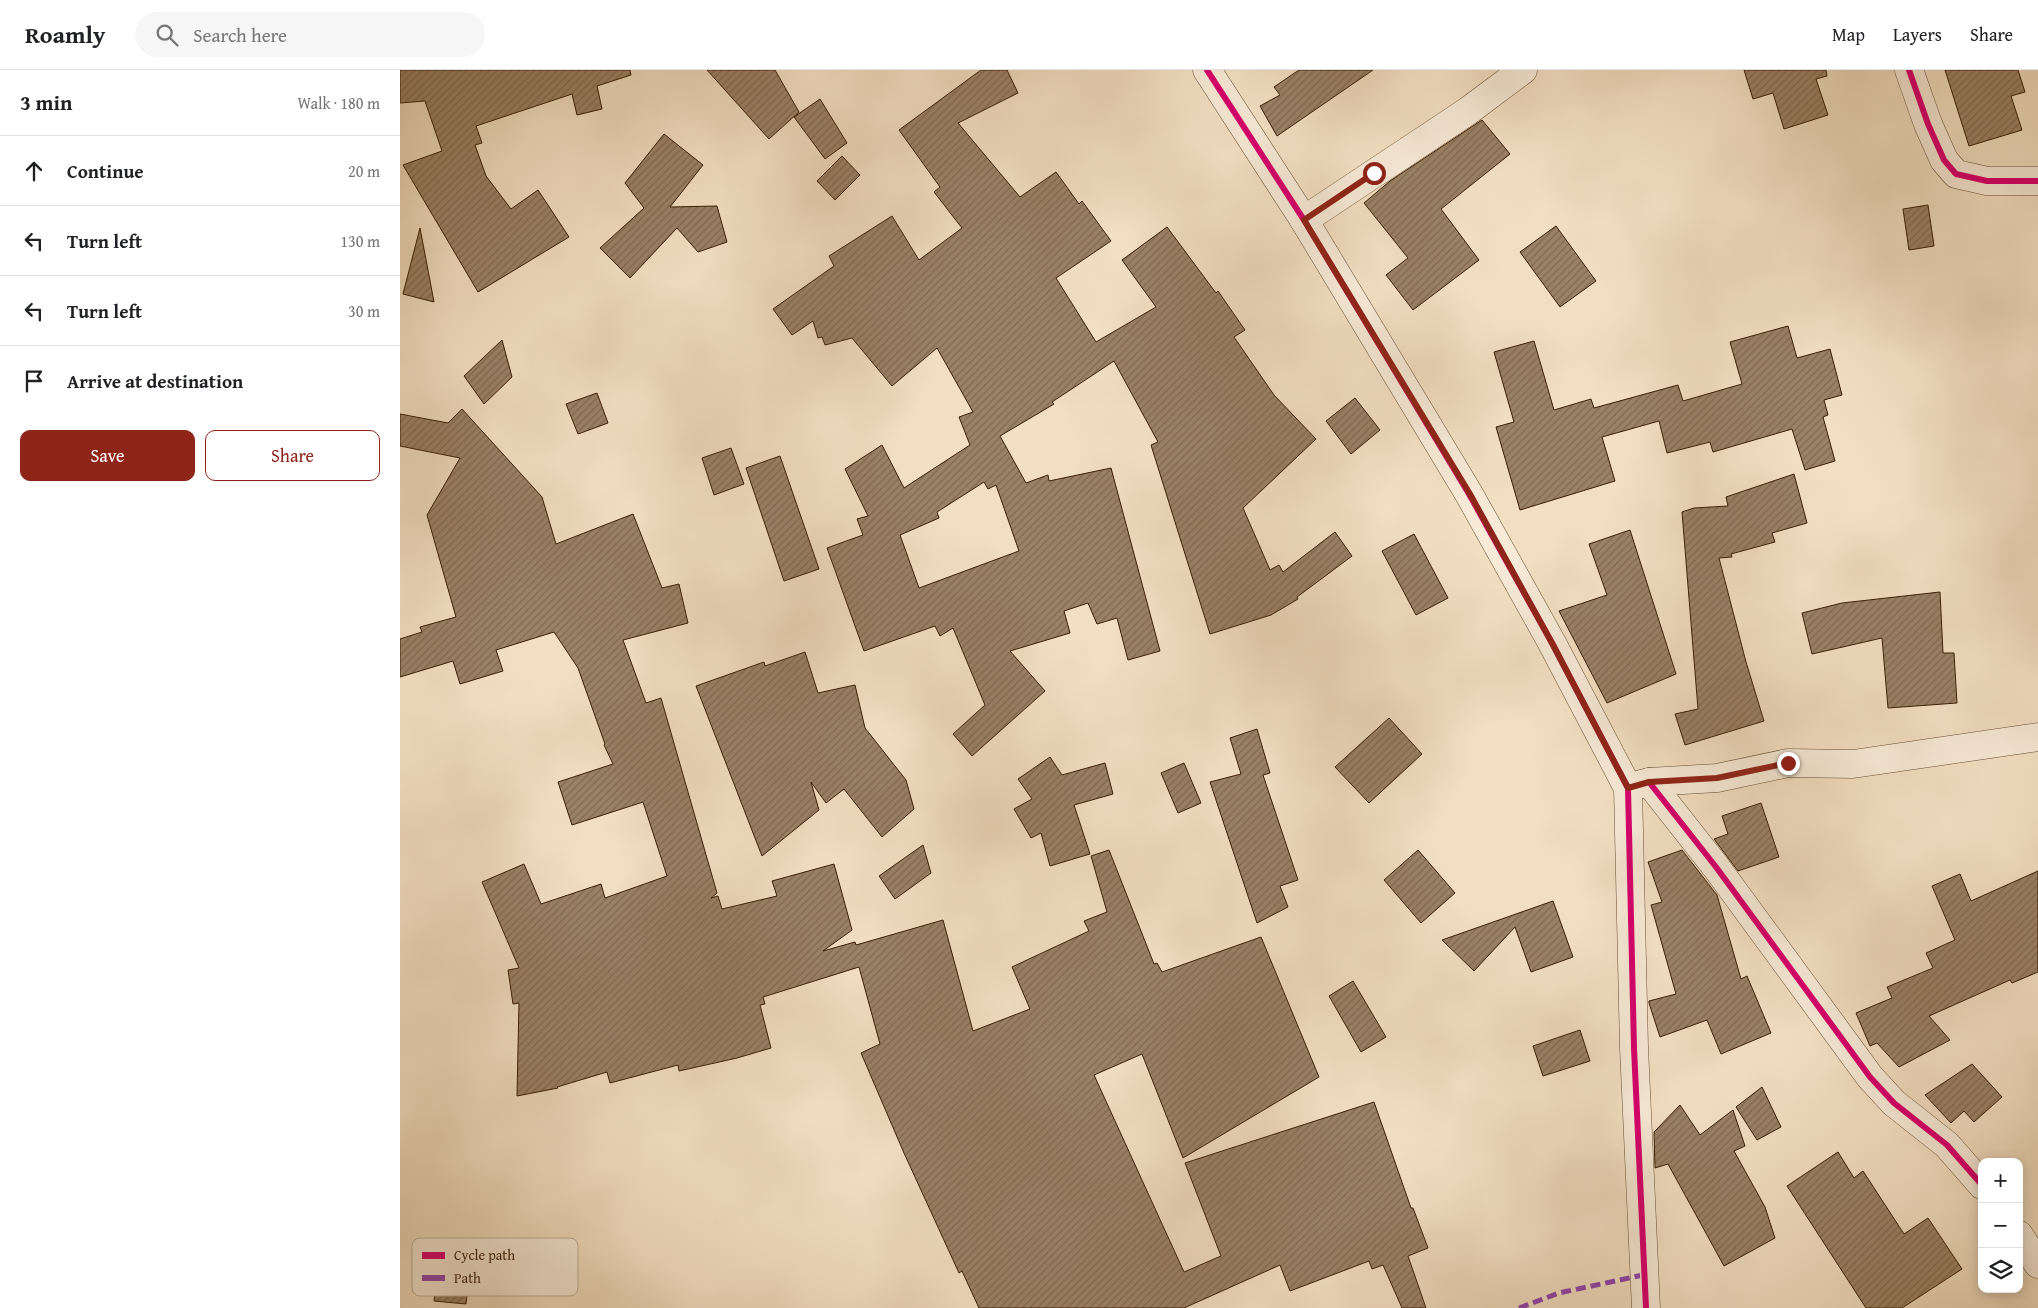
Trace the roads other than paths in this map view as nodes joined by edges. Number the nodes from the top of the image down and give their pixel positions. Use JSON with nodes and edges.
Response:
{"nodes":[{"id":1,"x":1207,"y":70,"type":"edge"},
{"id":2,"x":1523,"y":70,"type":"edge"},
{"id":3,"x":1908,"y":70,"type":"edge"},
{"id":4,"x":2038,"y":181,"type":"edge"},
{"id":5,"x":1304,"y":220,"type":"junction"},
{"id":6,"x":2038,"y":737,"type":"edge"},
{"id":7,"x":1639,"y":785,"type":"junction"},
{"id":8,"x":1978,"y":1181,"type":"edge"},
{"id":9,"x":2023,"y":1241,"type":"edge"},
{"id":10,"x":2038,"y":1264,"type":"edge"},
{"id":11,"x":1646,"y":1308,"type":"edge"}],
"edges":[{"from":1,"to":5,"type":"street"},
{"from":2,"to":5,"type":"street"},
{"from":3,"to":4,"type":"street"},
{"from":5,"to":7,"type":"street"},
{"from":6,"to":7,"type":"street"},
{"from":7,"to":8,"type":"street"},
{"from":7,"to":11,"type":"street"},
{"from":9,"to":10,"type":"street"}]}
